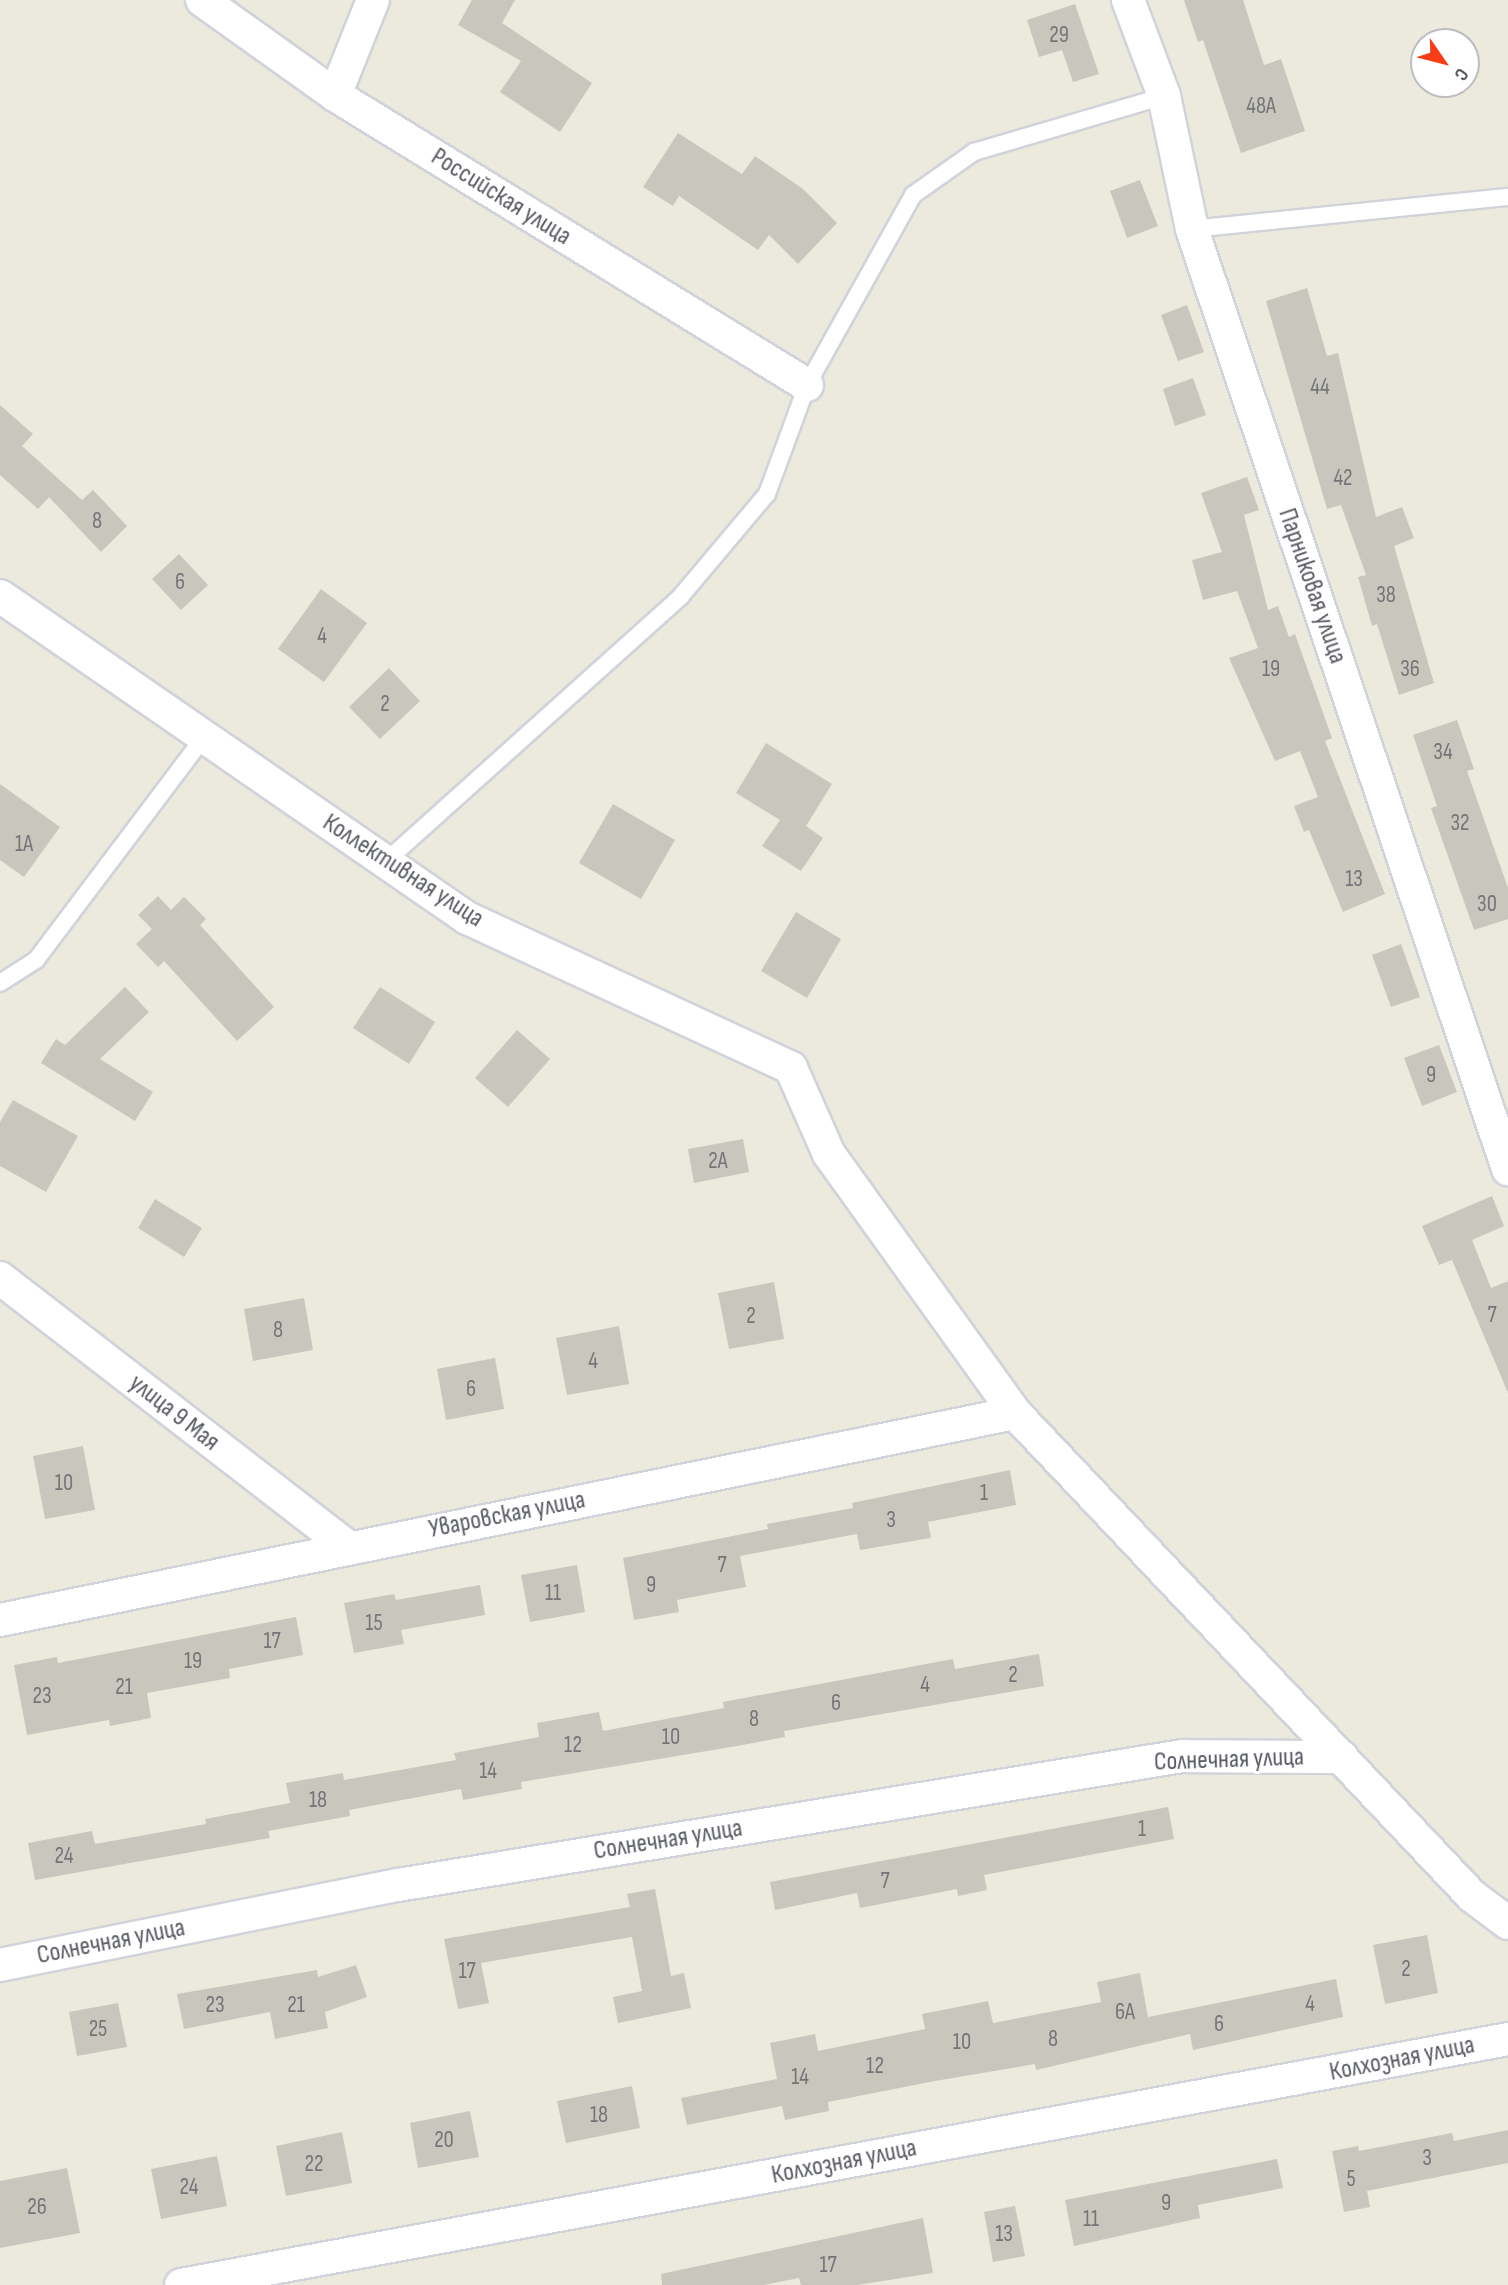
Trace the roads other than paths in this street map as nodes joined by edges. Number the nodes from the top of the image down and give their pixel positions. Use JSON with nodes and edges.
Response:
{"nodes":[{"id":1,"x":202,"y":0,"type":"edge"},
{"id":2,"x":373,"y":0,"type":"edge"},
{"id":3,"x":1128,"y":0,"type":"edge"},
{"id":4,"x":335,"y":95,"type":"junction"},
{"id":5,"x":1164,"y":96,"type":"junction"},
{"id":6,"x":1508,"y":197,"type":"edge"},
{"id":7,"x":1192,"y":229,"type":"junction"},
{"id":8,"x":807,"y":385,"type":"junction"},
{"id":9,"x":0,"y":596,"type":"edge"},
{"id":10,"x":203,"y":738,"type":"junction"},
{"id":11,"x":385,"y":862,"type":"junction"},
{"id":12,"x":0,"y":983,"type":"edge"},
{"id":13,"x":1508,"y":1169,"type":"edge"},
{"id":14,"x":0,"y":1279,"type":"edge"},
{"id":15,"x":1015,"y":1413,"type":"junction"},
{"id":16,"x":348,"y":1547,"type":"junction"},
{"id":17,"x":0,"y":1620,"type":"edge"},
{"id":18,"x":1342,"y":1757,"type":"junction"},
{"id":19,"x":1508,"y":1923,"type":"edge"},
{"id":20,"x":0,"y":1965,"type":"edge"},
{"id":21,"x":1508,"y":2039,"type":"edge"},
{"id":22,"x":255,"y":2278,"type":"edge"},
{"id":23,"x":181,"y":2285,"type":"edge"}],
"edges":[{"from":1,"to":4,"type":"street","name":"Российская улица"},
{"from":2,"to":4,"type":"street"},
{"from":3,"to":5,"type":"street","name":"Парниковая улица"},
{"from":4,"to":8,"type":"street","name":"Российская улица"},
{"from":5,"to":7,"type":"street","name":"Парниковая улица"},
{"from":5,"to":8,"type":"lane"},
{"from":6,"to":7,"type":"lane"},
{"from":7,"to":13,"type":"street","name":"Парниковая улица"},
{"from":8,"to":11,"type":"lane"},
{"from":9,"to":10,"type":"street","name":"Коллективная улица"},
{"from":10,"to":11,"type":"street","name":"Коллективная улица"},
{"from":10,"to":12,"type":"lane"},
{"from":11,"to":15,"type":"street","name":"Коллективная улица"},
{"from":14,"to":16,"type":"street","name":"улица 9 Мая"},
{"from":15,"to":16,"type":"street","name":"Уваровская улица"},
{"from":15,"to":18,"type":"street","name":"Коллективная улица"},
{"from":16,"to":17,"type":"street","name":"Уваровская улица"},
{"from":18,"to":19,"type":"street","name":"Коллективная улица"},
{"from":18,"to":20,"type":"street","name":"Солнечная улица"},
{"from":21,"to":22,"type":"street","name":"Колхозная улица"},
{"from":22,"to":23,"type":"street","name":"Колхозная улица"}]}
